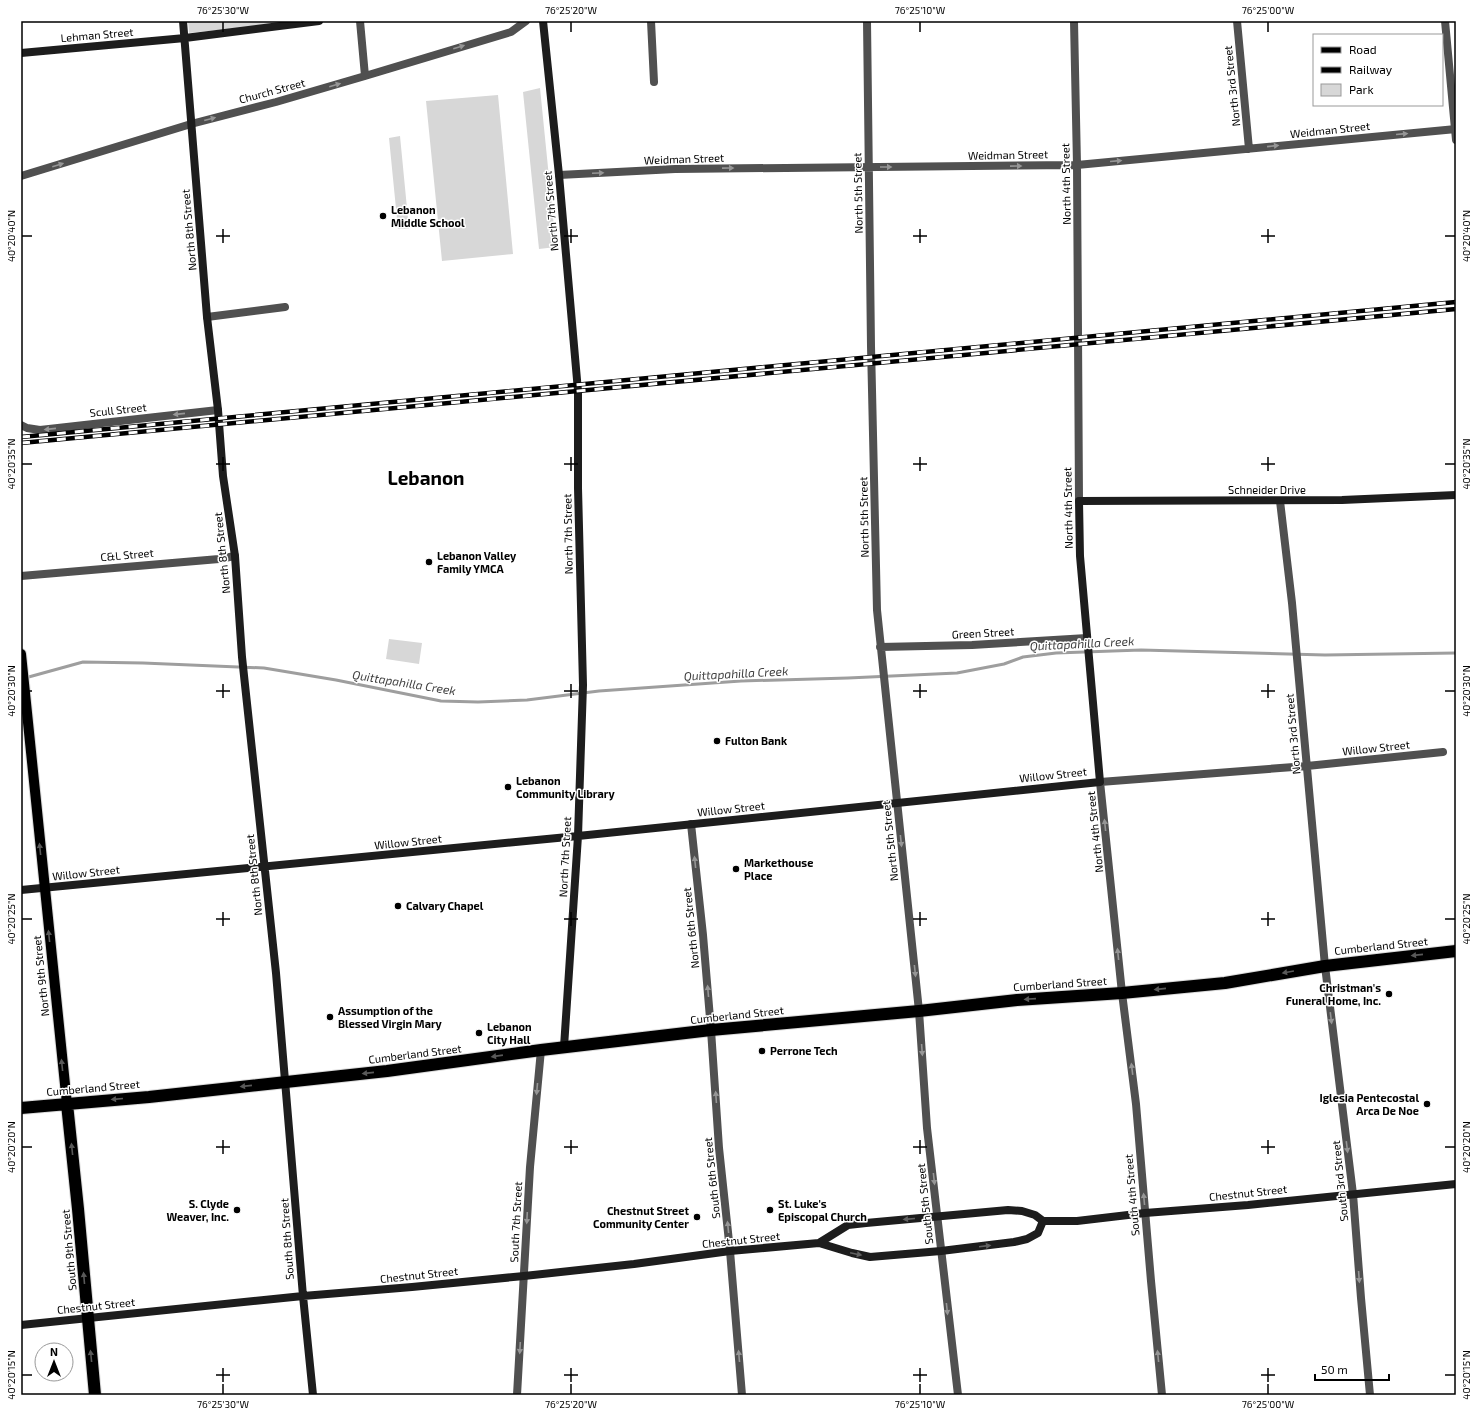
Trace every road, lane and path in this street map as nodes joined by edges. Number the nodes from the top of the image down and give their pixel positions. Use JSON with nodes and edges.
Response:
{"nodes":[{"id":1,"x":183,"y":21,"type":"edge"},
{"id":2,"x":319,"y":21,"type":"edge"},
{"id":3,"x":360,"y":21,"type":"edge"},
{"id":4,"x":526,"y":21,"type":"edge"},
{"id":5,"x":543,"y":21,"type":"edge"},
{"id":6,"x":651,"y":21,"type":"edge"},
{"id":7,"x":867,"y":21,"type":"edge"},
{"id":8,"x":1074,"y":21,"type":"edge"},
{"id":9,"x":1237,"y":21,"type":"edge"},
{"id":10,"x":1444,"y":21,"type":"edge"},
{"id":11,"x":185,"y":38,"type":"junction"},
{"id":12,"x":21,"y":53,"type":"edge"},
{"id":13,"x":365,"y":76,"type":"junction"},
{"id":14,"x":654,"y":82,"type":"dead end"},
{"id":15,"x":191,"y":124,"type":"junction"},
{"id":16,"x":1455,"y":129,"type":"edge"},
{"id":17,"x":1456,"y":140,"type":"edge"},
{"id":18,"x":1249,"y":149,"type":"junction"},
{"id":19,"x":1077,"y":165,"type":"junction"},
{"id":20,"x":869,"y":167,"type":"junction"},
{"id":21,"x":559,"y":175,"type":"junction"},
{"id":22,"x":21,"y":176,"type":"edge"},
{"id":23,"x":285,"y":307,"type":"dead end"},
{"id":24,"x":207,"y":317,"type":"junction"},
{"id":25,"x":218,"y":410,"type":"junction"},
{"id":26,"x":21,"y":425,"type":"edge"},
{"id":27,"x":1456,"y":495,"type":"edge"},
{"id":28,"x":1078,"y":500,"type":"junction"},
{"id":29,"x":1280,"y":501,"type":"junction"},
{"id":30,"x":235,"y":556,"type":"junction"},
{"id":31,"x":21,"y":576,"type":"edge"},
{"id":32,"x":1087,"y":642,"type":"junction"},
{"id":33,"x":880,"y":647,"type":"junction"},
{"id":34,"x":22,"y":658,"type":"edge"},
{"id":35,"x":1442,"y":752,"type":"dead end"},
{"id":36,"x":1307,"y":766,"type":"junction"},
{"id":37,"x":1100,"y":782,"type":"junction"},
{"id":38,"x":896,"y":802,"type":"junction"},
{"id":39,"x":691,"y":824,"type":"junction"},
{"id":40,"x":578,"y":836,"type":"junction"},
{"id":41,"x":264,"y":866,"type":"junction"},
{"id":42,"x":44,"y":888,"type":"junction"},
{"id":43,"x":21,"y":890,"type":"edge"},
{"id":44,"x":1456,"y":951,"type":"edge"},
{"id":45,"x":1325,"y":966,"type":"junction"},
{"id":46,"x":1122,"y":993,"type":"junction"},
{"id":47,"x":919,"y":1011,"type":"junction"},
{"id":48,"x":711,"y":1030,"type":"junction"},
{"id":49,"x":564,"y":1047,"type":"junction"},
{"id":50,"x":540,"y":1050,"type":"junction"},
{"id":51,"x":285,"y":1082,"type":"junction"},
{"id":52,"x":66,"y":1104,"type":"junction"},
{"id":53,"x":21,"y":1108,"type":"edge"},
{"id":54,"x":1456,"y":1184,"type":"edge"},
{"id":55,"x":1353,"y":1194,"type":"junction"},
{"id":56,"x":1145,"y":1213,"type":"junction"},
{"id":57,"x":937,"y":1216,"type":"junction"},
{"id":58,"x":1043,"y":1221,"type":"junction"},
{"id":59,"x":819,"y":1243,"type":"junction"},
{"id":60,"x":730,"y":1251,"type":"junction"},
{"id":61,"x":941,"y":1251,"type":"junction"},
{"id":62,"x":524,"y":1276,"type":"junction"},
{"id":63,"x":302,"y":1296,"type":"junction"},
{"id":64,"x":87,"y":1317,"type":"junction"},
{"id":65,"x":21,"y":1325,"type":"edge"},
{"id":66,"x":95,"y":1395,"type":"edge"},
{"id":67,"x":313,"y":1395,"type":"edge"},
{"id":68,"x":517,"y":1395,"type":"edge"},
{"id":69,"x":742,"y":1395,"type":"edge"},
{"id":70,"x":958,"y":1395,"type":"edge"},
{"id":71,"x":1162,"y":1395,"type":"edge"},
{"id":72,"x":1370,"y":1395,"type":"edge"}],
"edges":[{"from":1,"to":11,"type":"street","name":"North 8th Street"},
{"from":2,"to":11,"type":"street","name":"Lehman Street"},
{"from":3,"to":13,"type":"street"},
{"from":13,"to":4,"type":"street","name":"Church Street","one_way":true},
{"from":5,"to":21,"type":"street","name":"North 7th Street"},
{"from":6,"to":14,"type":"street"},
{"from":7,"to":20,"type":"street","name":"North 5th Street"},
{"from":8,"to":19,"type":"street","name":"North 4th Street"},
{"from":9,"to":18,"type":"street","name":"North 3rd Street"},
{"from":10,"to":16,"type":"street"},
{"from":11,"to":12,"type":"street","name":"Lehman Street"},
{"from":11,"to":15,"type":"street","name":"North 8th Street"},
{"from":15,"to":13,"type":"street","name":"Church Street","one_way":true},
{"from":22,"to":15,"type":"street","name":"Church Street","one_way":true},
{"from":15,"to":24,"type":"street","name":"North 8th Street"},
{"from":16,"to":17,"type":"street"},
{"from":18,"to":16,"type":"street","name":"Weidman Street","one_way":true},
{"from":19,"to":18,"type":"street","name":"Weidman Street","one_way":true},
{"from":20,"to":19,"type":"street","name":"Weidman Street","one_way":true},
{"from":19,"to":28,"type":"street","name":"North 4th Street"},
{"from":21,"to":20,"type":"street","name":"Weidman Street","one_way":true},
{"from":20,"to":33,"type":"street","name":"North 5th Street"},
{"from":21,"to":40,"type":"street","name":"North 7th Street"},
{"from":23,"to":24,"type":"street"},
{"from":24,"to":25,"type":"street","name":"North 8th Street"},
{"from":25,"to":26,"type":"street","name":"Scull Street","one_way":true},
{"from":25,"to":30,"type":"street","name":"North 8th Street"},
{"from":27,"to":29,"type":"street","name":"Schneider Drive"},
{"from":28,"to":29,"type":"street","name":"Schneider Drive"},
{"from":28,"to":32,"type":"street","name":"North 4th Street"},
{"from":29,"to":36,"type":"street","name":"North 3rd Street"},
{"from":30,"to":31,"type":"street","name":"C&L Street"},
{"from":30,"to":41,"type":"street","name":"North 8th Street"},
{"from":32,"to":33,"type":"street","name":"Green Street"},
{"from":32,"to":37,"type":"street","name":"North 4th Street"},
{"from":33,"to":38,"type":"street","name":"North 5th Street"},
{"from":42,"to":34,"type":"main road","name":"North 9th Street","one_way":true},
{"from":35,"to":36,"type":"street","name":"Willow Street"},
{"from":36,"to":37,"type":"street","name":"Willow Street"},
{"from":36,"to":45,"type":"street","name":"North 3rd Street"},
{"from":37,"to":38,"type":"street","name":"Willow Street"},
{"from":46,"to":37,"type":"street","name":"North 4th Street","one_way":true},
{"from":38,"to":39,"type":"street","name":"Willow Street"},
{"from":38,"to":47,"type":"street","name":"North 5th Street","one_way":true},
{"from":39,"to":40,"type":"street","name":"Willow Street"},
{"from":48,"to":39,"type":"street","name":"North 6th Street","one_way":true},
{"from":40,"to":41,"type":"street","name":"Willow Street"},
{"from":40,"to":49,"type":"street","name":"North 7th Street"},
{"from":41,"to":42,"type":"street","name":"Willow Street"},
{"from":41,"to":51,"type":"street","name":"North 8th Street"},
{"from":42,"to":43,"type":"street","name":"Willow Street"},
{"from":52,"to":42,"type":"main road","name":"North 9th Street","one_way":true},
{"from":44,"to":45,"type":"highway","name":"Cumberland Street","one_way":true},
{"from":45,"to":46,"type":"highway","name":"Cumberland Street","one_way":true},
{"from":45,"to":55,"type":"street","name":"South 3rd Street","one_way":true},
{"from":46,"to":47,"type":"highway","name":"Cumberland Street","one_way":true},
{"from":56,"to":46,"type":"street","name":"South 4th Street","one_way":true},
{"from":47,"to":48,"type":"highway","name":"Cumberland Street"},
{"from":47,"to":57,"type":"street","name":"South 5th Street","one_way":true},
{"from":48,"to":49,"type":"highway","name":"Cumberland Street"},
{"from":60,"to":48,"type":"street","name":"South 6th Street","one_way":true},
{"from":49,"to":50,"type":"highway","name":"Cumberland Street"},
{"from":50,"to":51,"type":"highway","name":"Cumberland Street","one_way":true},
{"from":50,"to":62,"type":"street","name":"South 7th Street","one_way":true},
{"from":51,"to":52,"type":"highway","name":"Cumberland Street","one_way":true},
{"from":51,"to":63,"type":"street","name":"South 8th Street"},
{"from":52,"to":53,"type":"highway","name":"Cumberland Street"},
{"from":64,"to":52,"type":"highway","name":"South 9th Street","one_way":true},
{"from":54,"to":55,"type":"street","name":"Chestnut Street"},
{"from":55,"to":56,"type":"street","name":"Chestnut Street"},
{"from":55,"to":72,"type":"street","name":"South 3rd Street","one_way":true},
{"from":56,"to":58,"type":"street","name":"Chestnut Street"},
{"from":71,"to":56,"type":"street","name":"South 4th Street","one_way":true},
{"from":57,"to":58,"type":"street","name":"Chestnut Street"},
{"from":57,"to":59,"type":"street","name":"Chestnut Street","one_way":true},
{"from":57,"to":61,"type":"street","name":"South 5th Street"},
{"from":61,"to":58,"type":"street","name":"Chestnut Street","one_way":true},
{"from":59,"to":60,"type":"street","name":"Chestnut Street"},
{"from":59,"to":61,"type":"street","name":"Chestnut Street","one_way":true},
{"from":60,"to":62,"type":"street","name":"Chestnut Street"},
{"from":69,"to":60,"type":"street","name":"South 6th Street","one_way":true},
{"from":61,"to":70,"type":"street","name":"South 5th Street","one_way":true},
{"from":62,"to":63,"type":"street","name":"Chestnut Street"},
{"from":62,"to":68,"type":"street","name":"South 7th Street","one_way":true},
{"from":63,"to":64,"type":"street","name":"Chestnut Street"},
{"from":63,"to":67,"type":"street","name":"South 8th Street"},
{"from":64,"to":65,"type":"street","name":"Chestnut Street"},
{"from":66,"to":64,"type":"highway","name":"South 9th Street","one_way":true}]}
